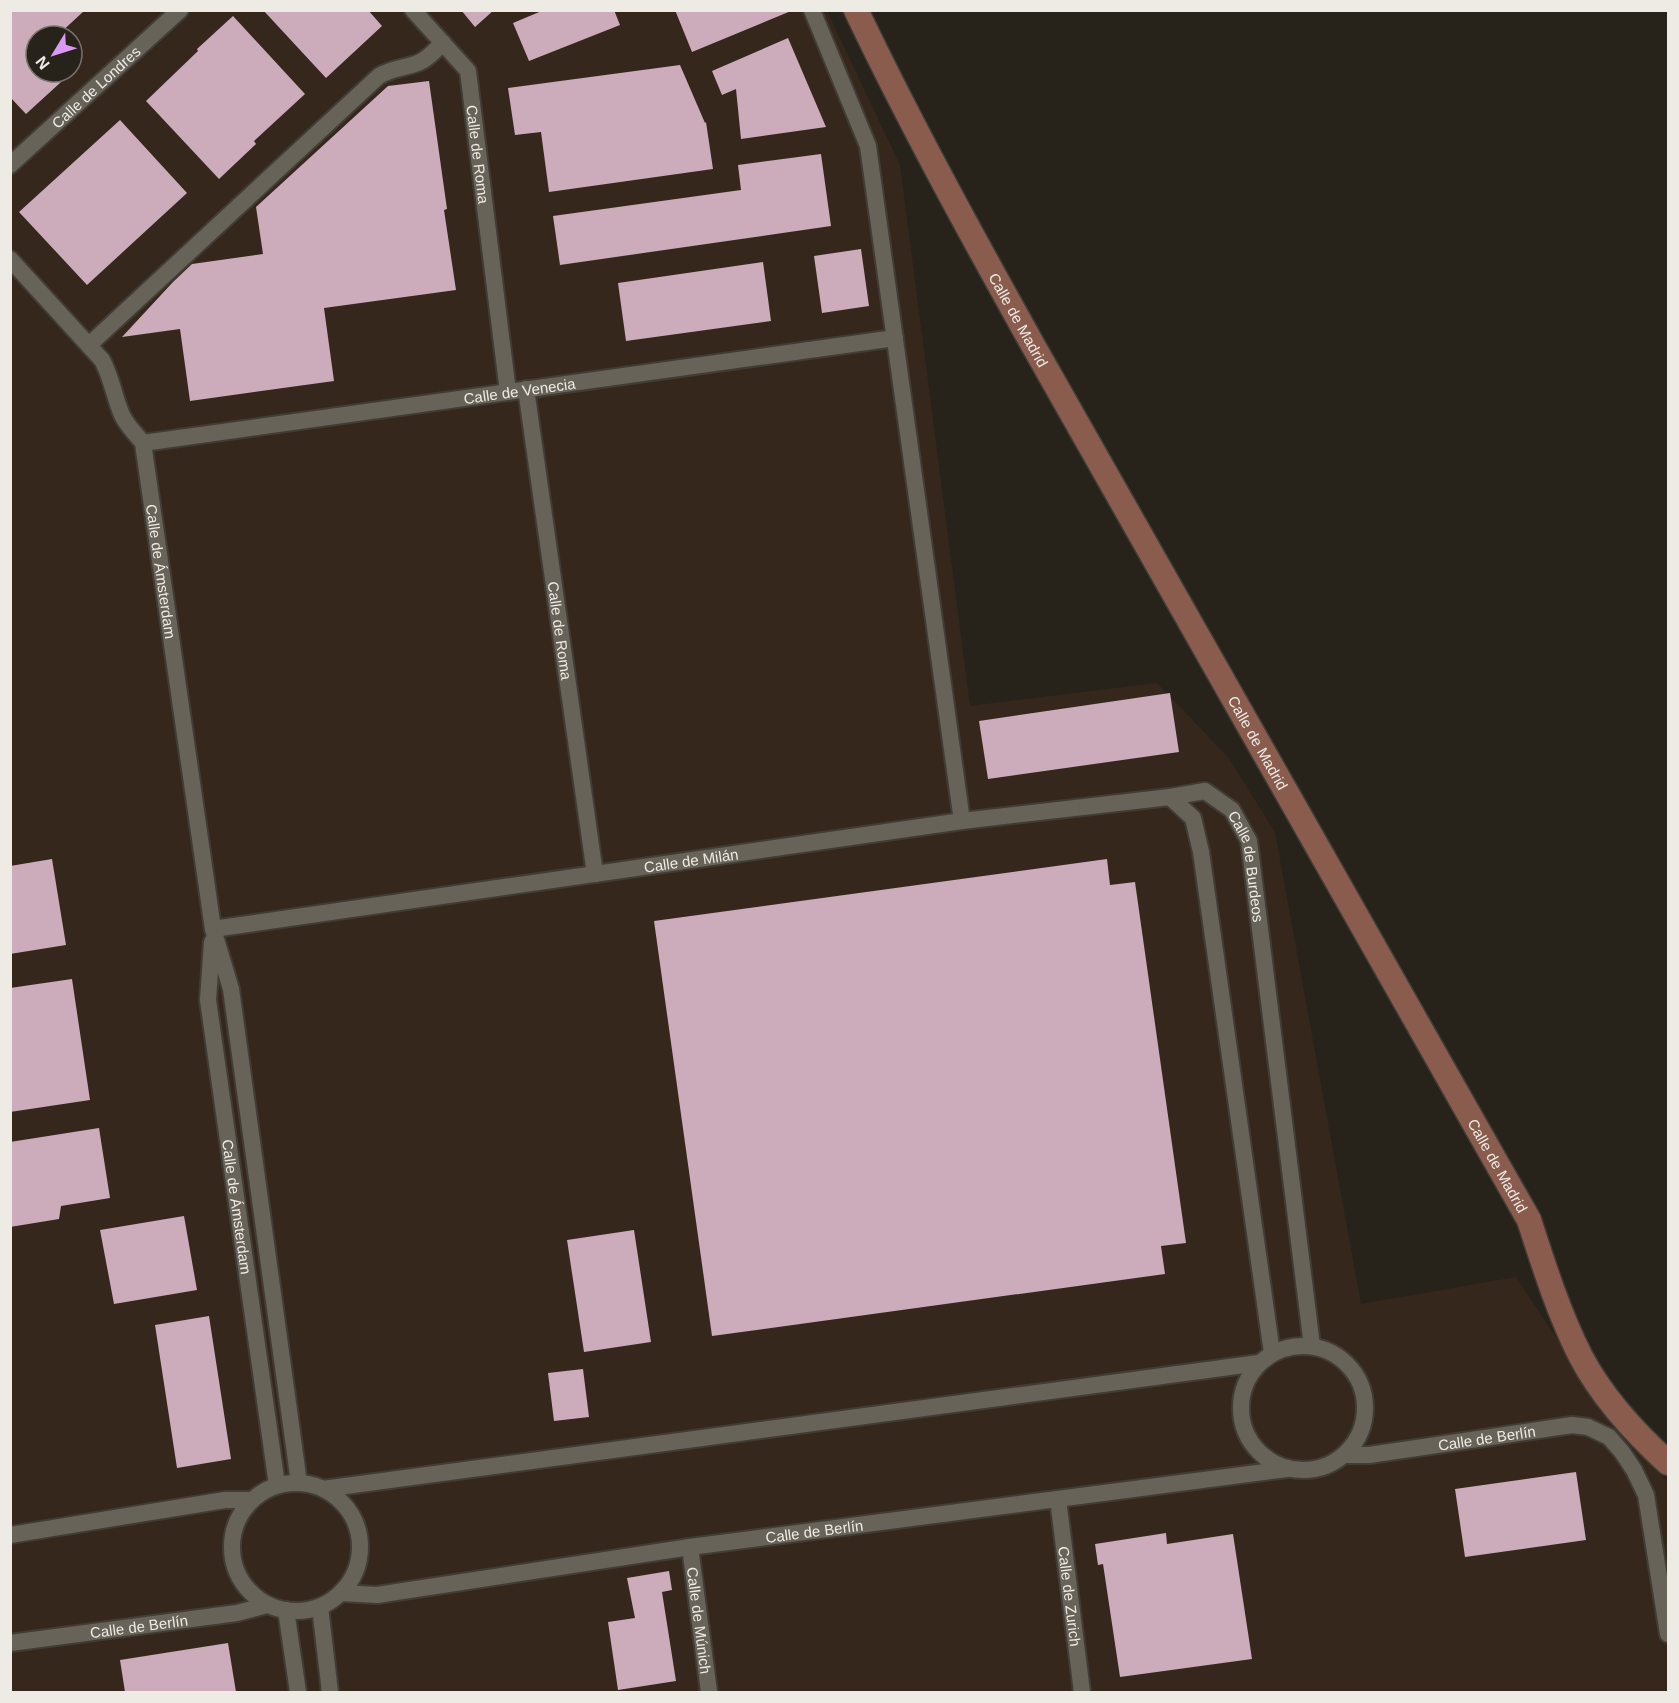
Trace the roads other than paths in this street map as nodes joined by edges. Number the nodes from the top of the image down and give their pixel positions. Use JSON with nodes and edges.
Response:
{"nodes":[{"id":1,"x":180,"y":10,"type":"edge"},
{"id":2,"x":413,"y":10,"type":"edge"},
{"id":3,"x":812,"y":10,"type":"edge"},
{"id":4,"x":856,"y":10,"type":"edge"},
{"id":5,"x":443,"y":43,"type":"junction"},
{"id":6,"x":10,"y":165,"type":"edge"},
{"id":7,"x":10,"y":259,"type":"edge"},
{"id":8,"x":895,"y":338,"type":"junction"},
{"id":9,"x":89,"y":345,"type":"junction"},
{"id":10,"x":526,"y":389,"type":"junction"},
{"id":11,"x":508,"y":392,"type":"junction"},
{"id":12,"x":143,"y":443,"type":"junction"},
{"id":13,"x":1170,"y":796,"type":"junction"},
{"id":14,"x":962,"y":821,"type":"junction"},
{"id":15,"x":595,"y":874,"type":"junction"},
{"id":16,"x":213,"y":929,"type":"junction"},
{"id":17,"x":1312,"y":1346,"type":"junction"},
{"id":18,"x":1266,"y":1358,"type":"junction"},
{"id":19,"x":1344,"y":1455,"type":"junction"},
{"id":20,"x":1668,"y":1463,"type":"edge"},
{"id":21,"x":1287,"y":1469,"type":"junction"},
{"id":22,"x":299,"y":1483,"type":"junction"},
{"id":23,"x":277,"y":1485,"type":"junction"},
{"id":24,"x":323,"y":1489,"type":"junction"},
{"id":25,"x":1058,"y":1499,"type":"junction"},
{"id":26,"x":252,"y":1500,"type":"junction"},
{"id":27,"x":10,"y":1535,"type":"edge"},
{"id":28,"x":690,"y":1547,"type":"junction"},
{"id":29,"x":342,"y":1593,"type":"junction"},
{"id":30,"x":267,"y":1605,"type":"junction"},
{"id":31,"x":320,"y":1607,"type":"junction"},
{"id":32,"x":286,"y":1610,"type":"junction"},
{"id":33,"x":1668,"y":1634,"type":"edge"},
{"id":34,"x":10,"y":1643,"type":"edge"},
{"id":35,"x":298,"y":1692,"type":"edge"},
{"id":36,"x":330,"y":1692,"type":"edge"},
{"id":37,"x":709,"y":1692,"type":"edge"},
{"id":38,"x":1082,"y":1692,"type":"edge"}],
"edges":[{"from":1,"to":6,"type":"street","name":"Calle de Londres"},
{"from":2,"to":5,"type":"street","name":"Calle de Roma"},
{"from":3,"to":8,"type":"street"},
{"from":4,"to":20,"type":"street","name":"Calle de Madrid"},
{"from":5,"to":9,"type":"street"},
{"from":5,"to":11,"type":"street","name":"Calle de Roma"},
{"from":7,"to":9,"type":"street"},
{"from":8,"to":10,"type":"street","name":"Calle de Venecia"},
{"from":8,"to":14,"type":"street"},
{"from":9,"to":12,"type":"street"},
{"from":10,"to":11,"type":"street","name":"Calle de Venecia"},
{"from":10,"to":15,"type":"street","name":"Calle de Roma"},
{"from":11,"to":12,"type":"street","name":"Calle de Venecia"},
{"from":12,"to":16,"type":"street","name":"Calle de Ámsterdam"},
{"from":13,"to":14,"type":"street","name":"Calle de Milán"},
{"from":13,"to":17,"type":"street","name":"Calle de Burdeos"},
{"from":13,"to":18,"type":"street"},
{"from":14,"to":15,"type":"street","name":"Calle de Milán"},
{"from":15,"to":16,"type":"street","name":"Calle de Milán"},
{"from":16,"to":22,"type":"street","name":"Calle de Ámsterdam"},
{"from":16,"to":23,"type":"street","name":"Calle de Ámsterdam"},
{"from":17,"to":18,"type":"street"},
{"from":17,"to":19,"type":"street"},
{"from":18,"to":21,"type":"street"},
{"from":18,"to":24,"type":"street"},
{"from":19,"to":21,"type":"street"},
{"from":19,"to":33,"type":"street","name":"Calle de Berlín"},
{"from":21,"to":25,"type":"street","name":"Calle de Berlín"},
{"from":22,"to":23,"type":"street"},
{"from":22,"to":24,"type":"street"},
{"from":23,"to":26,"type":"street"},
{"from":24,"to":29,"type":"street"},
{"from":25,"to":28,"type":"street","name":"Calle de Berlín"},
{"from":25,"to":38,"type":"street","name":"Calle de Zurich"},
{"from":26,"to":27,"type":"street"},
{"from":26,"to":30,"type":"street"},
{"from":28,"to":29,"type":"street","name":"Calle de Berlín"},
{"from":28,"to":37,"type":"street","name":"Calle de Múnich"},
{"from":29,"to":31,"type":"street"},
{"from":30,"to":32,"type":"street"},
{"from":30,"to":34,"type":"street","name":"Calle de Berlín"},
{"from":31,"to":32,"type":"street"},
{"from":31,"to":36,"type":"street"},
{"from":32,"to":35,"type":"street"}]}
